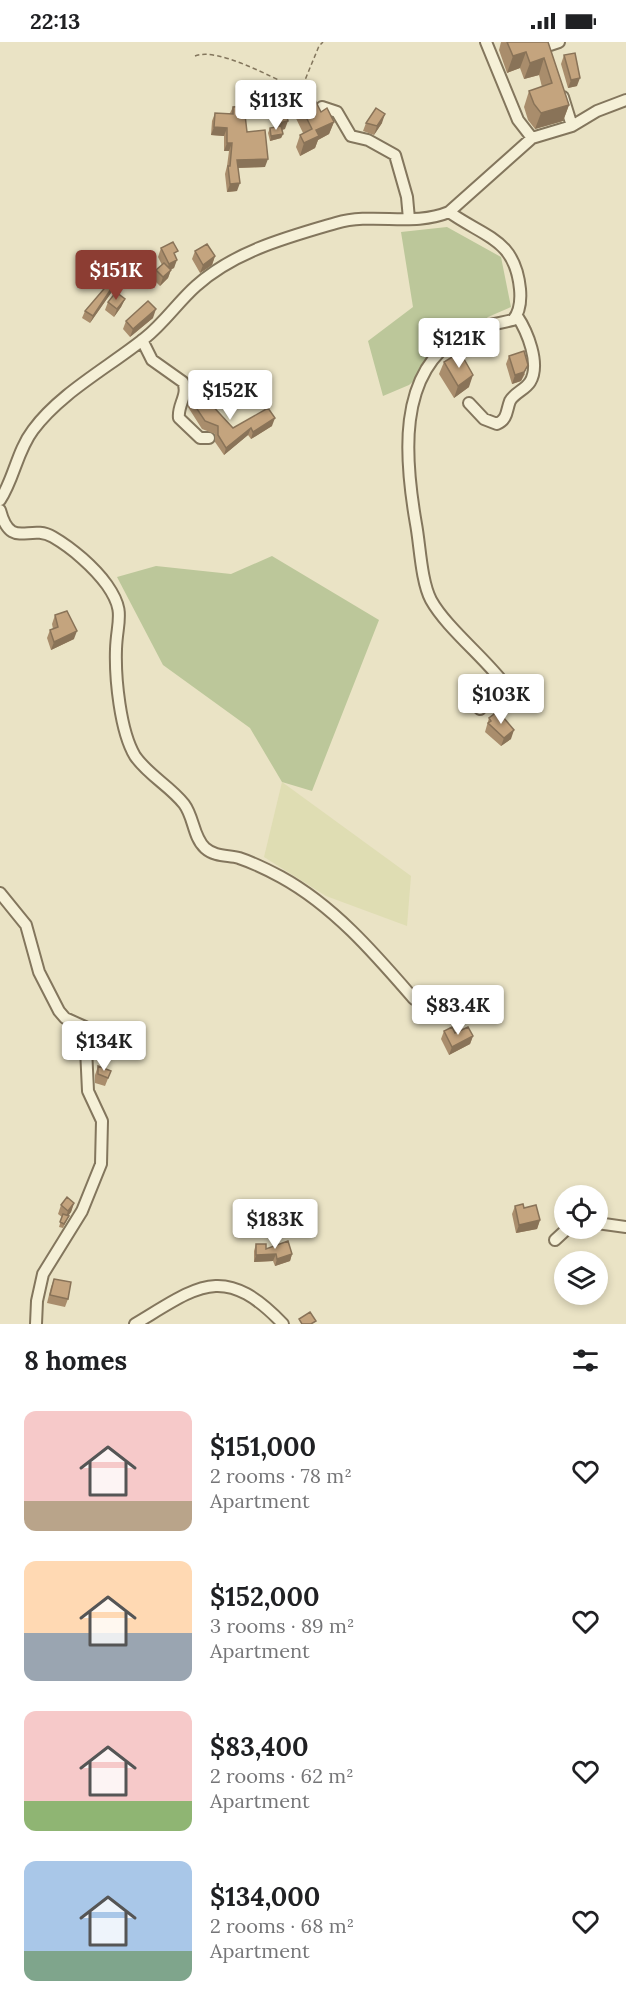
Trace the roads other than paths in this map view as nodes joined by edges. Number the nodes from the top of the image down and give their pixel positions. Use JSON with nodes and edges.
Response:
{"nodes":[{"id":1,"x":487,"y":42,"type":"edge"},
{"id":2,"x":559,"y":42,"type":"edge"},
{"id":3,"x":547,"y":44,"type":"edge"},
{"id":4,"x":551,"y":57,"type":"edge"},
{"id":5,"x":558,"y":80,"type":"edge"},
{"id":6,"x":626,"y":100,"type":"edge"},
{"id":7,"x":322,"y":107,"type":"dead end"},
{"id":8,"x":572,"y":126,"type":"junction"},
{"id":9,"x":532,"y":138,"type":"junction"},
{"id":10,"x":449,"y":212,"type":"junction"},
{"id":11,"x":409,"y":219,"type":"junction"},
{"id":12,"x":517,"y":316,"type":"junction"},
{"id":13,"x":142,"y":340,"type":"junction"},
{"id":14,"x":469,"y":403,"type":"dead end"},
{"id":15,"x":209,"y":438,"type":"dead end"},
{"id":16,"x":0,"y":500,"type":"edge"},
{"id":17,"x":0,"y":510,"type":"edge"},
{"id":18,"x":480,"y":709,"type":"dead end"},
{"id":19,"x":0,"y":893,"type":"edge"},
{"id":20,"x":414,"y":999,"type":"dead end"},
{"id":21,"x":608,"y":1225,"type":"edge"},
{"id":22,"x":626,"y":1227,"type":"edge"},
{"id":23,"x":36,"y":1324,"type":"edge"},
{"id":24,"x":135,"y":1324,"type":"edge"},
{"id":25,"x":283,"y":1324,"type":"edge"}],
"edges":[{"from":1,"to":9,"type":"street"},
{"from":2,"to":3,"type":"street"},
{"from":3,"to":4,"type":"street"},
{"from":5,"to":8,"type":"street"},
{"from":6,"to":8,"type":"street"},
{"from":7,"to":11,"type":"street"},
{"from":8,"to":9,"type":"street"},
{"from":9,"to":10,"type":"street"},
{"from":10,"to":11,"type":"street"},
{"from":10,"to":12,"type":"street"},
{"from":11,"to":13,"type":"street"},
{"from":12,"to":14,"type":"street"},
{"from":12,"to":18,"type":"street"},
{"from":13,"to":15,"type":"street"},
{"from":13,"to":16,"type":"street"},
{"from":17,"to":20,"type":"street"},
{"from":19,"to":23,"type":"street"},
{"from":21,"to":22,"type":"street"},
{"from":24,"to":25,"type":"street"}]}
